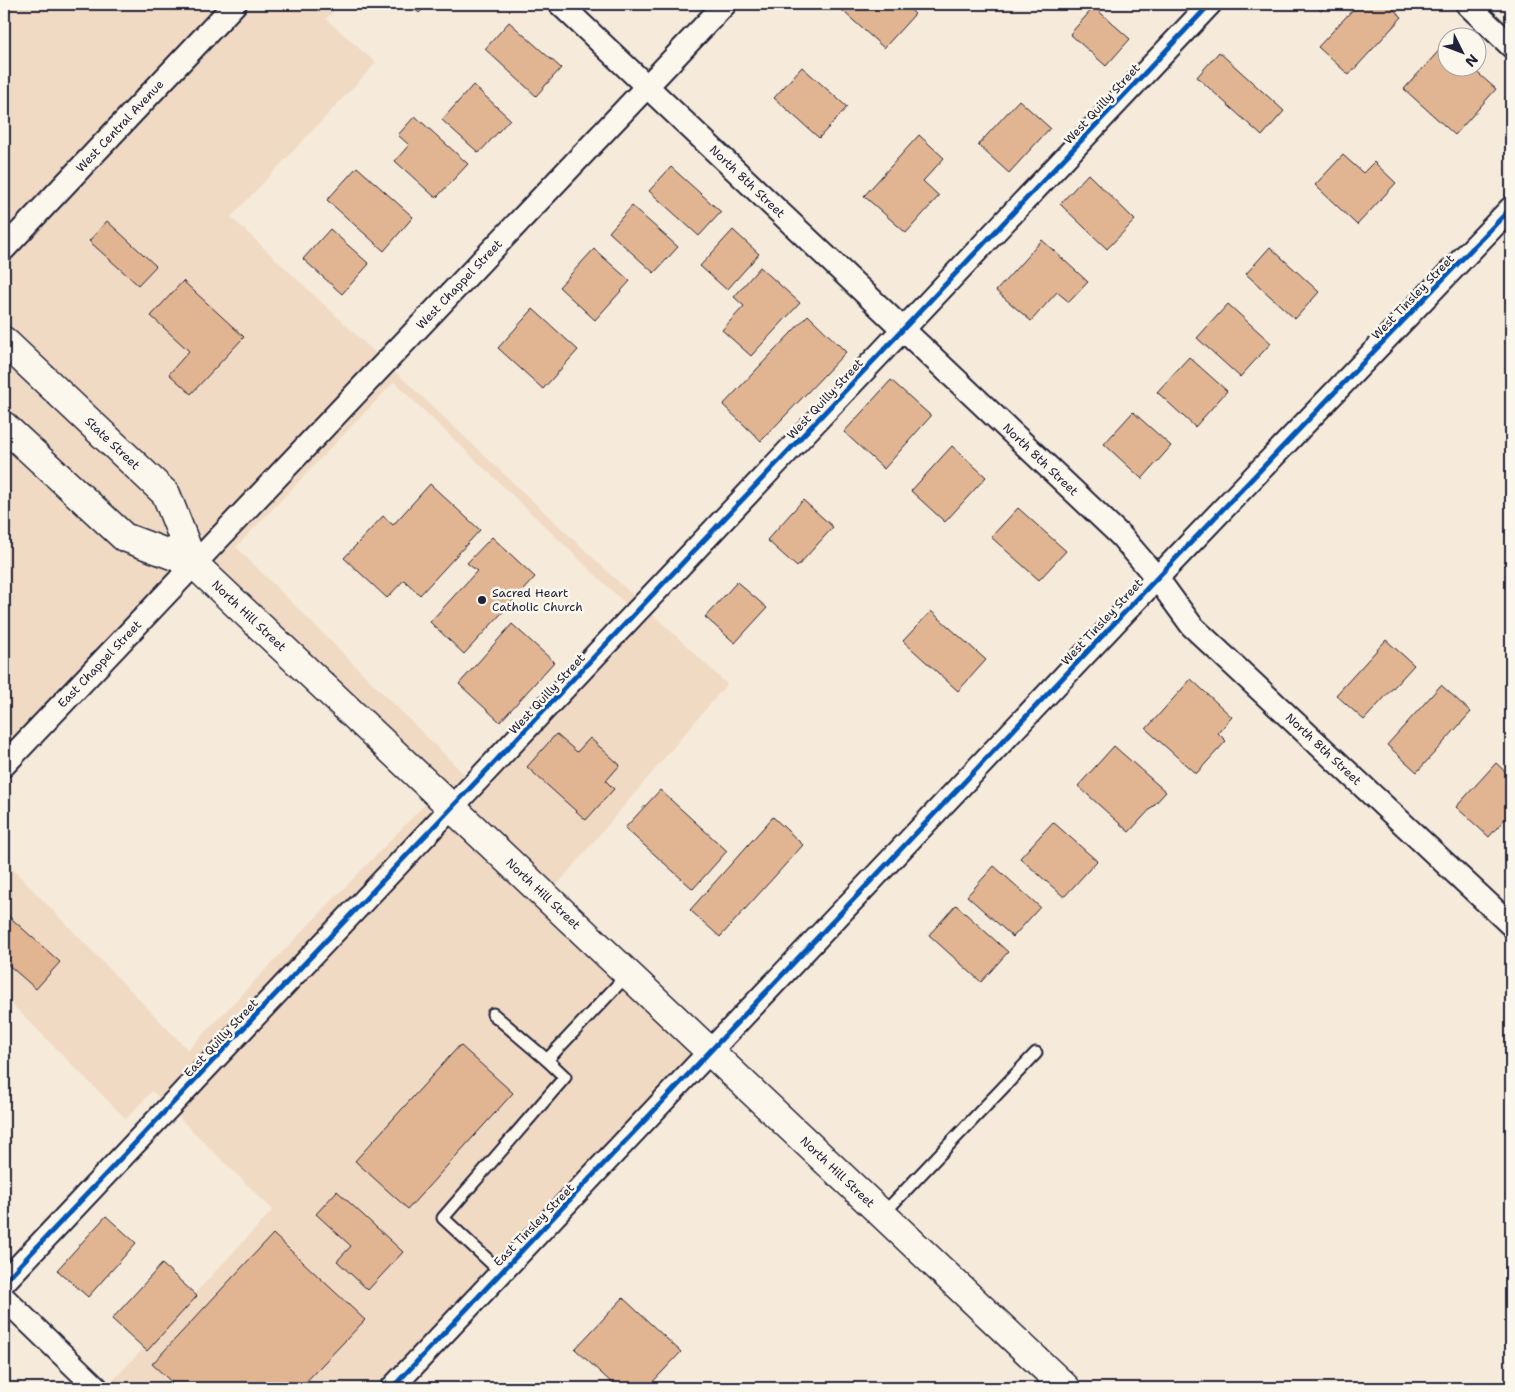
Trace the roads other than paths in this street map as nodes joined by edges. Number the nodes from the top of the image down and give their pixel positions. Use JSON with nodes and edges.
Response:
{"nodes":[{"id":1,"x":235,"y":4,"type":"edge"},
{"id":2,"x":560,"y":4,"type":"edge"},
{"id":3,"x":725,"y":4,"type":"edge"},
{"id":4,"x":1210,"y":4,"type":"edge"},
{"id":5,"x":1467,"y":4,"type":"edge"},
{"id":6,"x":1511,"y":46,"type":"edge"},
{"id":7,"x":648,"y":86,"type":"junction"},
{"id":8,"x":1511,"y":208,"type":"edge"},
{"id":9,"x":4,"y":249,"type":"edge"},
{"id":10,"x":903,"y":331,"type":"junction"},
{"id":11,"x":4,"y":341,"type":"edge"},
{"id":12,"x":4,"y":426,"type":"edge"},
{"id":13,"x":193,"y":563,"type":"junction"},
{"id":14,"x":1157,"y":578,"type":"junction"},
{"id":15,"x":4,"y":765,"type":"edge"},
{"id":16,"x":454,"y":807,"type":"junction"},
{"id":17,"x":1511,"y":925,"type":"edge"},
{"id":18,"x":628,"y":974,"type":"junction"},
{"id":19,"x":493,"y":1014,"type":"dead end"},
{"id":20,"x":710,"y":1053,"type":"junction"},
{"id":21,"x":1036,"y":1053,"type":"dead end"},
{"id":22,"x":547,"y":1060,"type":"junction"},
{"id":23,"x":882,"y":1215,"type":"junction"},
{"id":24,"x":502,"y":1272,"type":"junction"},
{"id":25,"x":4,"y":1282,"type":"edge"},
{"id":26,"x":4,"y":1298,"type":"edge"},
{"id":27,"x":98,"y":1388,"type":"edge"},
{"id":28,"x":392,"y":1388,"type":"edge"},
{"id":29,"x":1066,"y":1388,"type":"edge"}],
"edges":[{"from":1,"to":9,"type":"street","name":"West Central Avenue"},
{"from":2,"to":7,"type":"street","name":"North 8th Street"},
{"from":3,"to":7,"type":"street","name":"West Chappel Street"},
{"from":4,"to":10,"type":"street","name":"West Quilly Street"},
{"from":5,"to":6,"type":"street"},
{"from":7,"to":10,"type":"street","name":"North 8th Street"},
{"from":7,"to":13,"type":"street","name":"West Chappel Street"},
{"from":8,"to":14,"type":"street","name":"West Tinsley Street"},
{"from":10,"to":14,"type":"street","name":"North 8th Street"},
{"from":10,"to":16,"type":"street","name":"West Quilly Street"},
{"from":11,"to":13,"type":"street","name":"State Street"},
{"from":12,"to":13,"type":"street","name":"North Hill Street"},
{"from":13,"to":15,"type":"street","name":"East Chappel Street"},
{"from":13,"to":16,"type":"street","name":"North Hill Street"},
{"from":14,"to":17,"type":"street","name":"North 8th Street"},
{"from":14,"to":20,"type":"street","name":"West Tinsley Street"},
{"from":16,"to":18,"type":"street","name":"North Hill Street"},
{"from":16,"to":25,"type":"street","name":"East Quilly Street"},
{"from":18,"to":20,"type":"street","name":"North Hill Street"},
{"from":18,"to":22,"type":"lane"},
{"from":19,"to":22,"type":"lane"},
{"from":20,"to":23,"type":"street","name":"North Hill Street"},
{"from":20,"to":24,"type":"street","name":"East Tinsley Street"},
{"from":21,"to":23,"type":"lane"},
{"from":22,"to":24,"type":"lane"},
{"from":23,"to":29,"type":"street","name":"North Hill Street"},
{"from":24,"to":28,"type":"street","name":"East Tinsley Street"},
{"from":26,"to":27,"type":"street"}]}
